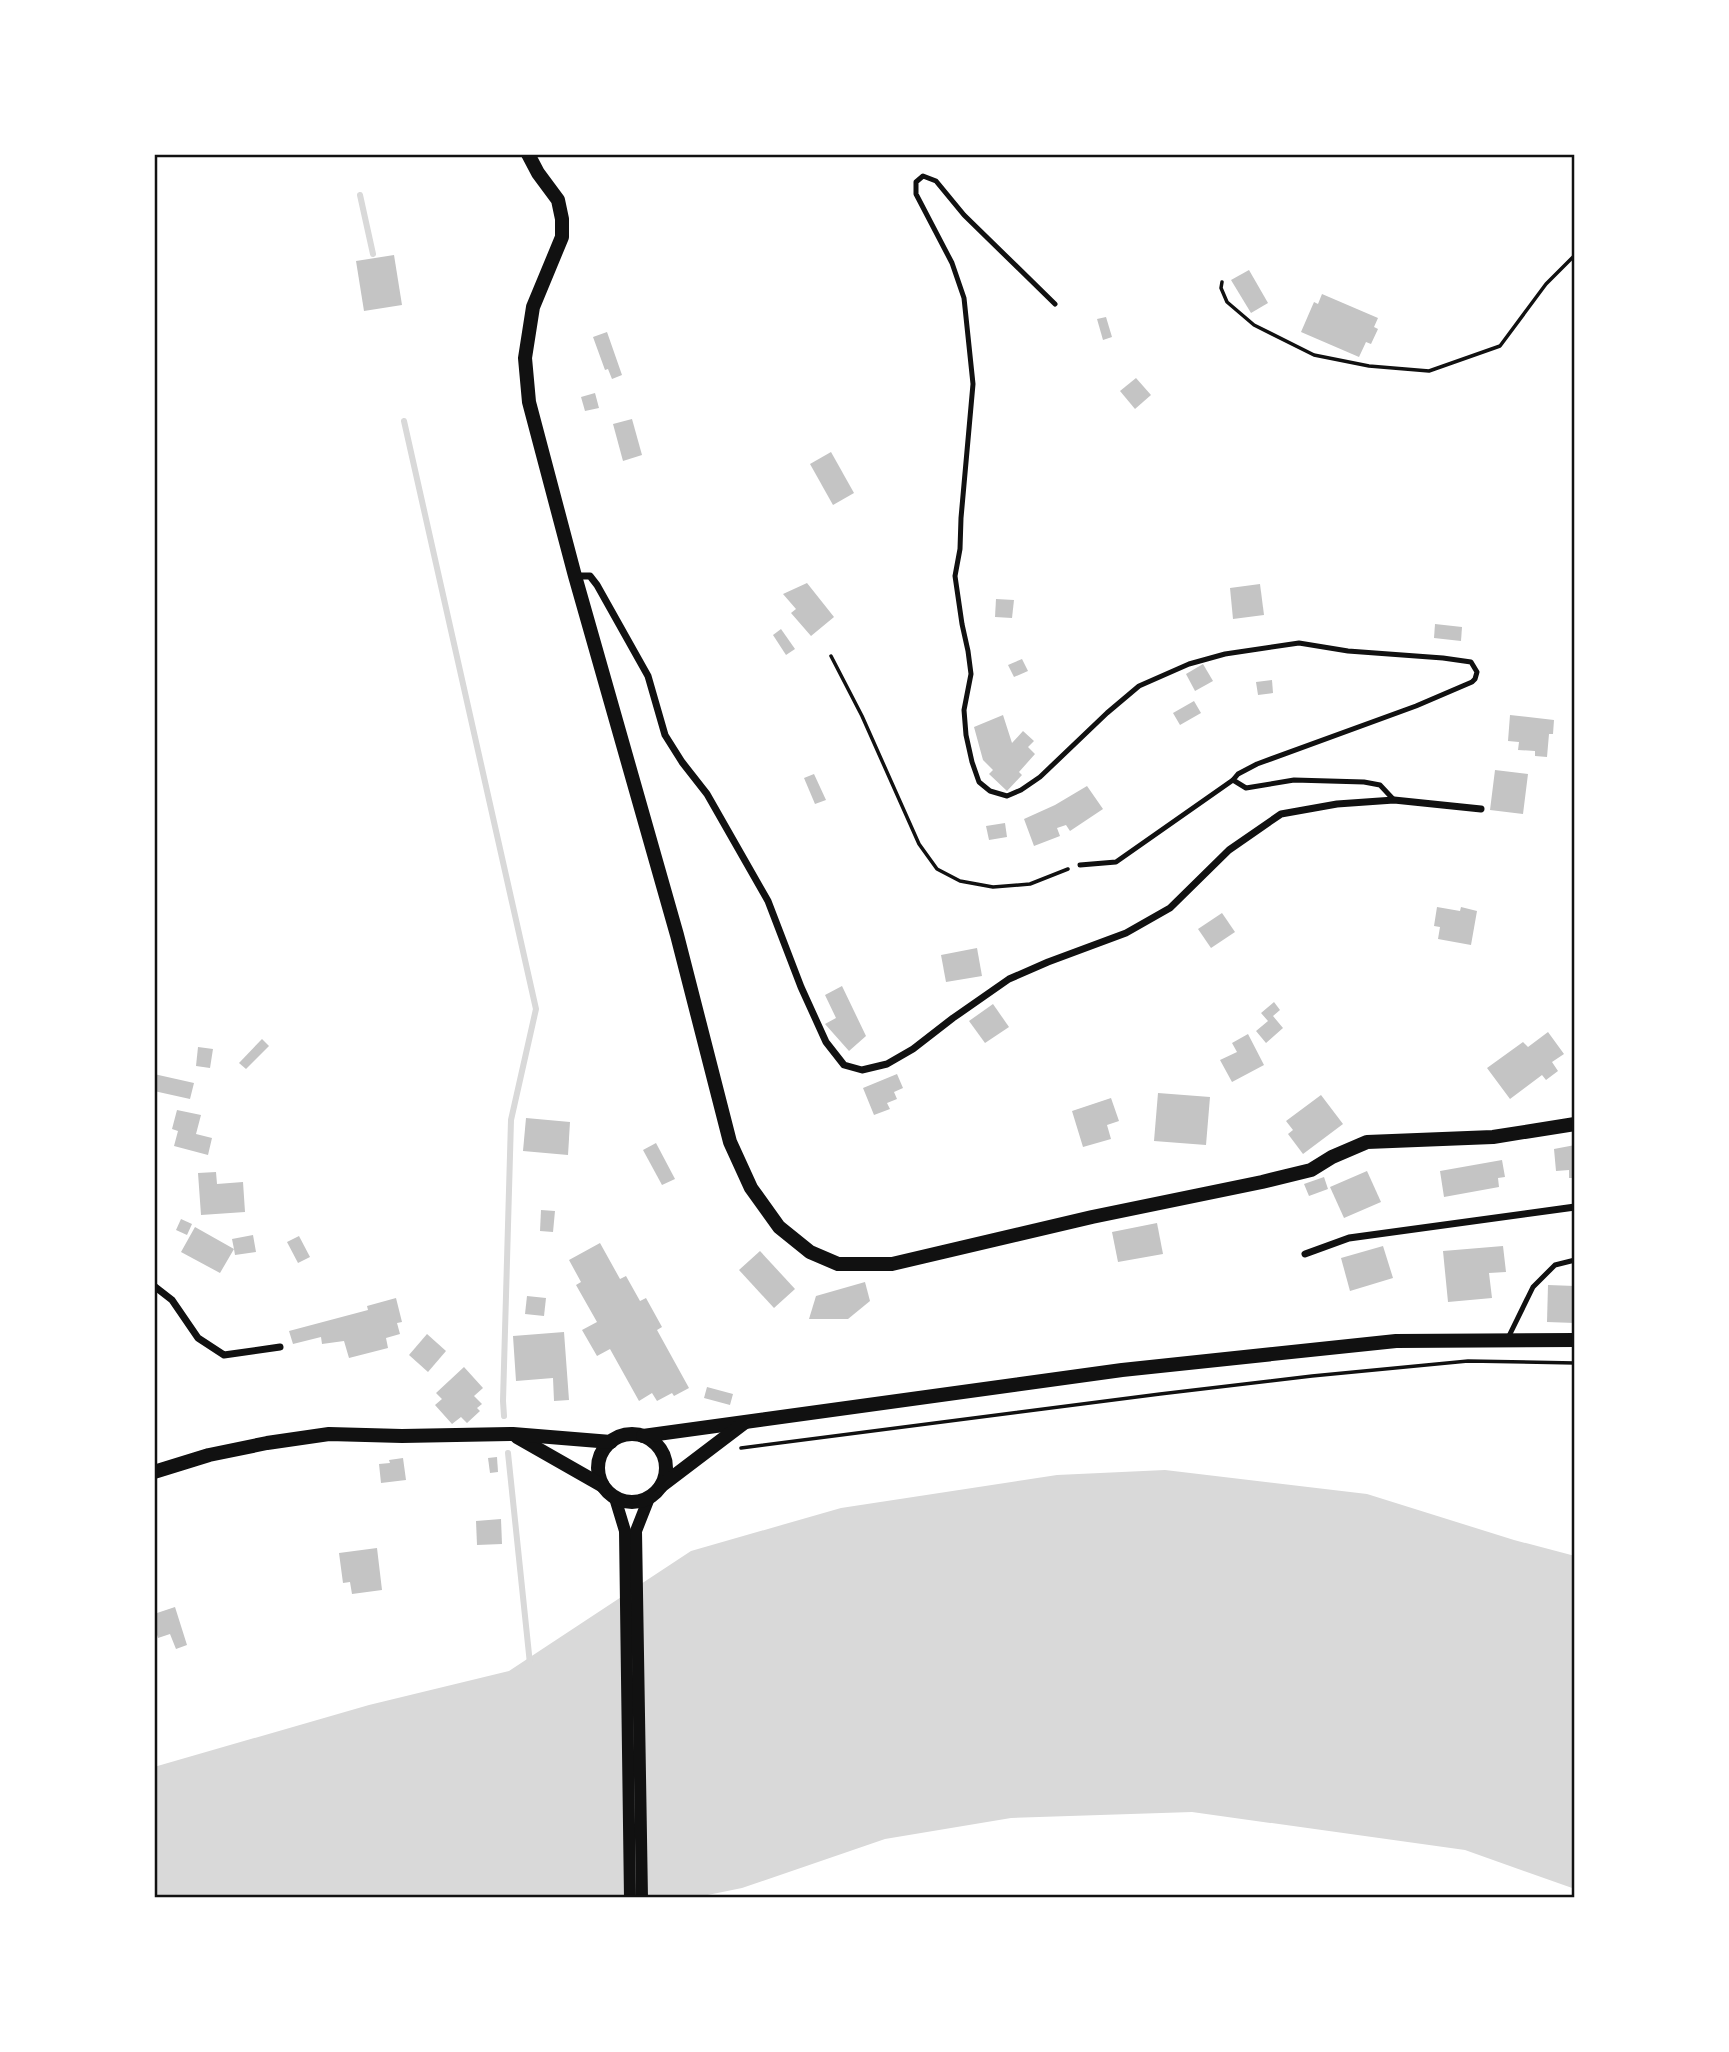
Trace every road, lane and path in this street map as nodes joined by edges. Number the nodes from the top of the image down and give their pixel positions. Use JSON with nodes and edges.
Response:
{"nodes":[{"id":1,"x":528,"y":154,"type":"edge"},
{"id":2,"x":1575,"y":255,"type":"edge"},
{"id":3,"x":1222,"y":282,"type":"dead end"},
{"id":4,"x":1055,"y":304,"type":"dead end"},
{"id":5,"x":575,"y":576,"type":"junction"},
{"id":6,"x":831,"y":656,"type":"dead end"},
{"id":7,"x":1233,"y":780,"type":"junction"},
{"id":8,"x":1394,"y":800,"type":"junction"},
{"id":9,"x":1481,"y":808,"type":"dead end"},
{"id":10,"x":1080,"y":865,"type":"joint"},
{"id":11,"x":1575,"y":1124,"type":"edge"},
{"id":12,"x":1575,"y":1207,"type":"edge"},
{"id":13,"x":1306,"y":1254,"type":"dead end"},
{"id":14,"x":1575,"y":1260,"type":"edge"},
{"id":15,"x":154,"y":1286,"type":"edge"},
{"id":16,"x":1507,"y":1340,"type":"junction"},
{"id":17,"x":1575,"y":1340,"type":"edge"},
{"id":18,"x":280,"y":1347,"type":"dead end"},
{"id":19,"x":1575,"y":1363,"type":"edge"},
{"id":20,"x":745,"y":1422,"type":"junction"},
{"id":21,"x":513,"y":1434,"type":"junction"},
{"id":22,"x":643,"y":1436,"type":"junction"},
{"id":23,"x":611,"y":1442,"type":"junction"},
{"id":24,"x":735,"y":1450,"type":"dead end"},
{"id":25,"x":154,"y":1472,"type":"edge"},
{"id":26,"x":603,"y":1486,"type":"junction"},
{"id":27,"x":661,"y":1486,"type":"junction"},
{"id":28,"x":615,"y":1498,"type":"junction"},
{"id":29,"x":649,"y":1498,"type":"junction"},
{"id":30,"x":631,"y":1531,"type":"junction"},
{"id":31,"x":630,"y":1898,"type":"edge"},
{"id":32,"x":642,"y":1898,"type":"edge"}],
"edges":[{"from":1,"to":5,"type":"main road"},
{"from":2,"to":3,"type":"path"},
{"from":4,"to":7,"type":"lane"},
{"from":5,"to":8,"type":"street"},
{"from":5,"to":11,"type":"main road"},
{"from":6,"to":10,"type":"path"},
{"from":7,"to":8,"type":"lane"},
{"from":7,"to":10,"type":"lane"},
{"from":8,"to":9,"type":"street"},
{"from":12,"to":13,"type":"street"},
{"from":14,"to":16,"type":"lane"},
{"from":15,"to":18,"type":"street"},
{"from":16,"to":17,"type":"main road"},
{"from":16,"to":20,"type":"main road"},
{"from":19,"to":24,"type":"path"},
{"from":20,"to":22,"type":"main road"},
{"from":20,"to":27,"type":"main road"},
{"from":21,"to":23,"type":"main road"},
{"from":21,"to":25,"type":"main road"},
{"from":21,"to":26,"type":"main road"},
{"from":22,"to":23,"type":"main road"},
{"from":22,"to":27,"type":"main road"},
{"from":23,"to":26,"type":"main road"},
{"from":26,"to":28,"type":"main road"},
{"from":27,"to":29,"type":"main road"},
{"from":28,"to":29,"type":"main road"},
{"from":28,"to":30,"type":"street"},
{"from":29,"to":30,"type":"street"},
{"from":30,"to":31,"type":"street"},
{"from":30,"to":32,"type":"street"}]}
